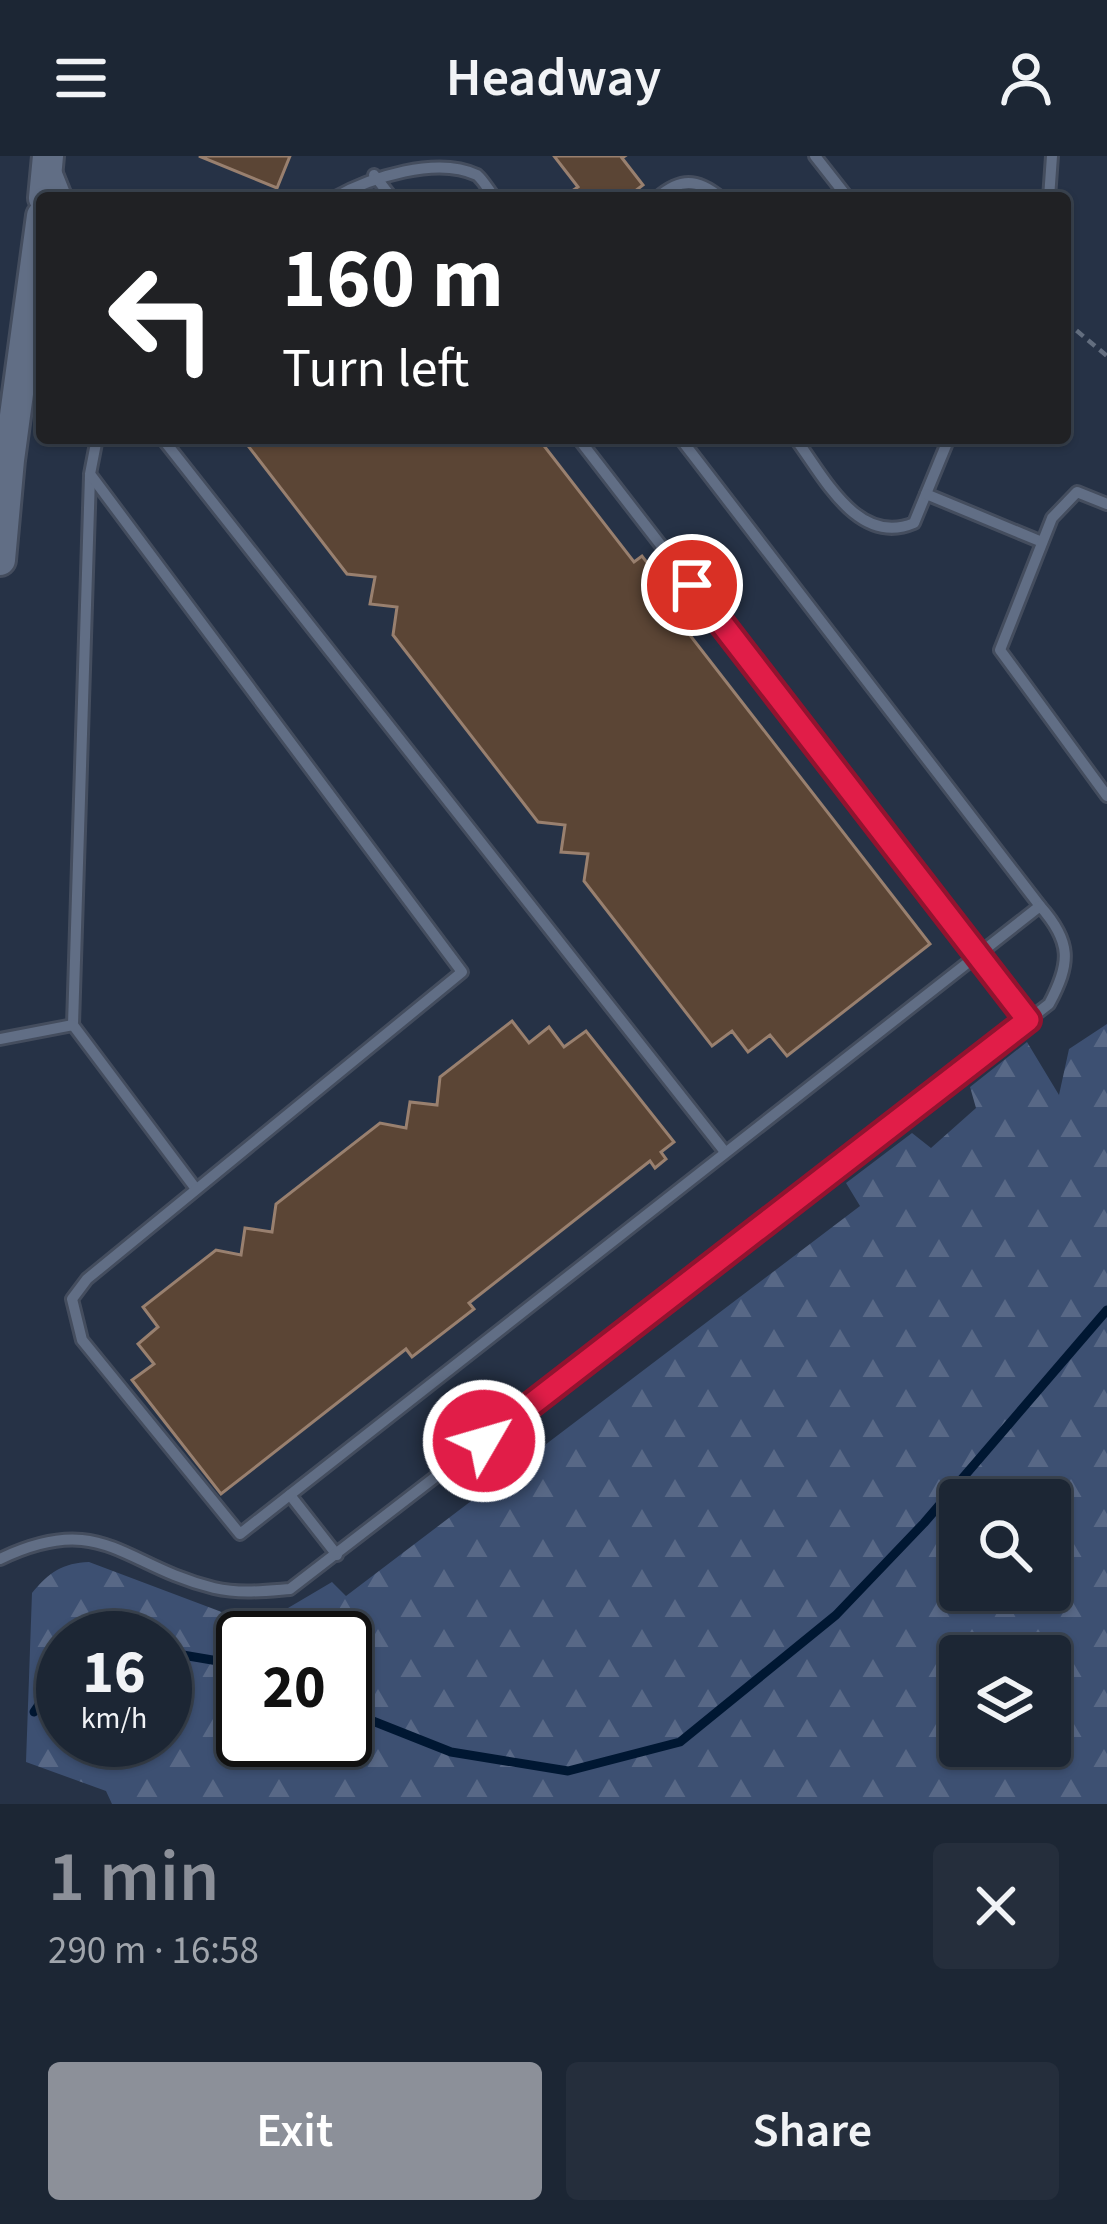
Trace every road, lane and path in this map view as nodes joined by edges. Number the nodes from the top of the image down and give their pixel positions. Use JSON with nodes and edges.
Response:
{"nodes":[{"id":1,"x":49,"y":156,"type":"edge"},
{"id":2,"x":815,"y":156,"type":"edge"},
{"id":3,"x":1034,"y":156,"type":"edge"},
{"id":4,"x":1051,"y":159,"type":"edge"},
{"id":5,"x":374,"y":175,"type":"junction"},
{"id":6,"x":45,"y":192,"type":"edge"},
{"id":7,"x":64,"y":192,"type":"edge"},
{"id":8,"x":344,"y":192,"type":"edge"},
{"id":9,"x":387,"y":192,"type":"edge"},
{"id":10,"x":489,"y":192,"type":"edge"},
{"id":11,"x":664,"y":192,"type":"edge"},
{"id":12,"x":710,"y":192,"type":"edge"},
{"id":13,"x":843,"y":192,"type":"edge"},
{"id":14,"x":1049,"y":192,"type":"edge"},
{"id":15,"x":36,"y":260,"type":"edge"},
{"id":16,"x":1071,"y":326,"type":"edge"},
{"id":17,"x":1107,"y":356,"type":"edge"},
{"id":18,"x":96,"y":444,"type":"edge"},
{"id":19,"x":167,"y":444,"type":"edge"},
{"id":20,"x":583,"y":444,"type":"edge"},
{"id":21,"x":685,"y":444,"type":"edge"},
{"id":22,"x":800,"y":444,"type":"edge"},
{"id":23,"x":947,"y":444,"type":"edge"},
{"id":24,"x":90,"y":473,"type":"junction"},
{"id":25,"x":926,"y":494,"type":"junction"},
{"id":26,"x":1107,"y":504,"type":"edge"},
{"id":27,"x":1042,"y":542,"type":"junction"},
{"id":28,"x":0,"y":560,"type":"edge"},
{"id":29,"x":1107,"y":796,"type":"edge"},
{"id":30,"x":1040,"y":906,"type":"junction"},
{"id":31,"x":977,"y":952,"type":"junction"},
{"id":32,"x":1028,"y":1020,"type":"junction"},
{"id":33,"x":73,"y":1024,"type":"junction"},
{"id":34,"x":0,"y":1040,"type":"edge"},
{"id":35,"x":724,"y":1152,"type":"junction"},
{"id":36,"x":196,"y":1189,"type":"junction"},
{"id":37,"x":290,"y":1495,"type":"junction"},
{"id":38,"x":337,"y":1555,"type":"junction"},
{"id":39,"x":0,"y":1559,"type":"edge"}],
"edges":[{"from":1,"to":6,"type":"main road"},
{"from":1,"to":7,"type":"lane"},
{"from":2,"to":13,"type":"lane"},
{"from":3,"to":4,"type":"lane"},
{"from":4,"to":14,"type":"lane"},
{"from":5,"to":8,"type":"lane"},
{"from":5,"to":9,"type":"lane"},
{"from":5,"to":10,"type":"lane"},
{"from":11,"to":12,"type":"lane"},
{"from":15,"to":28,"type":"main road"},
{"from":16,"to":17,"type":"path"},
{"from":18,"to":24,"type":"lane"},
{"from":19,"to":35,"type":"lane"},
{"from":20,"to":31,"type":"lane"},
{"from":21,"to":30,"type":"lane"},
{"from":22,"to":25,"type":"lane"},
{"from":23,"to":25,"type":"lane"},
{"from":24,"to":33,"type":"lane"},
{"from":24,"to":36,"type":"lane"},
{"from":25,"to":27,"type":"lane"},
{"from":26,"to":27,"type":"lane"},
{"from":27,"to":29,"type":"lane"},
{"from":30,"to":31,"type":"lane"},
{"from":30,"to":32,"type":"lane"},
{"from":31,"to":32,"type":"lane"},
{"from":31,"to":35,"type":"lane"},
{"from":32,"to":38,"type":"lane"},
{"from":33,"to":34,"type":"lane"},
{"from":33,"to":36,"type":"lane"},
{"from":35,"to":37,"type":"lane"},
{"from":36,"to":37,"type":"lane"},
{"from":37,"to":38,"type":"lane"},
{"from":38,"to":39,"type":"lane"}]}
